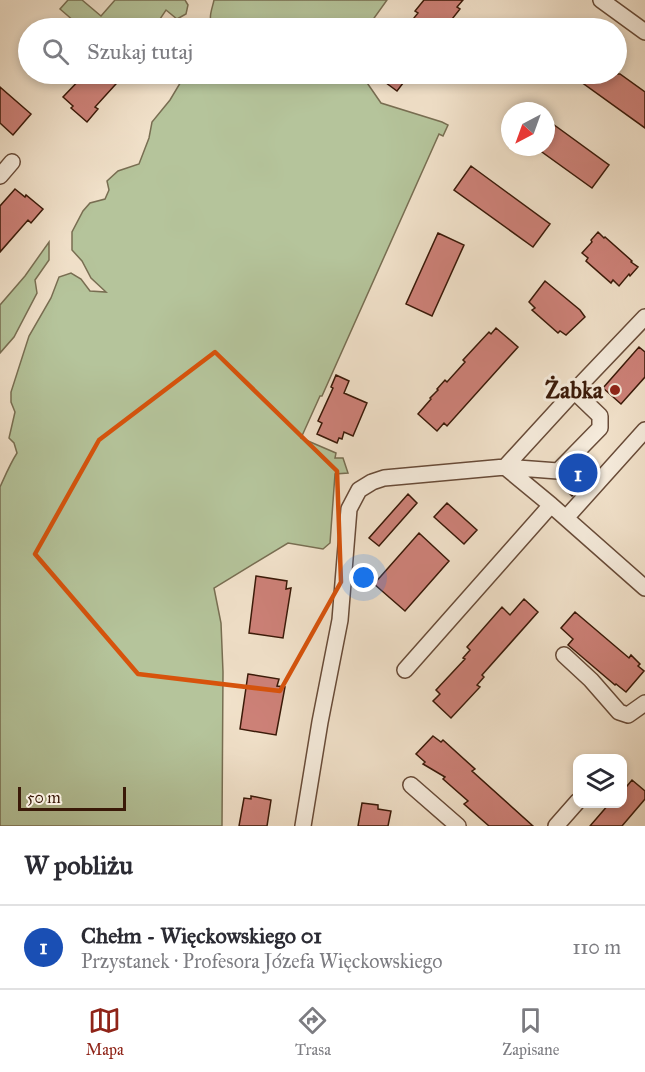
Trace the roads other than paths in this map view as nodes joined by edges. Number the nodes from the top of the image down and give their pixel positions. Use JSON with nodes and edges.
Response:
{"nodes":[{"id":1,"x":601,"y":0,"type":"edge"},
{"id":2,"x":626,"y":18,"type":"edge"},
{"id":3,"x":627,"y":19,"type":"edge"},
{"id":4,"x":645,"y":32,"type":"edge"},
{"id":5,"x":12,"y":162,"type":"dead end"},
{"id":6,"x":0,"y":176,"type":"edge"},
{"id":7,"x":645,"y":317,"type":"edge"},
{"id":8,"x":574,"y":391,"type":"junction"},
{"id":9,"x":645,"y":430,"type":"edge"},
{"id":10,"x":505,"y":467,"type":"junction"},
{"id":11,"x":550,"y":505,"type":"junction"},
{"id":12,"x":566,"y":518,"type":"junction"},
{"id":13,"x":645,"y":588,"type":"edge"},
{"id":14,"x":564,"y":655,"type":"dead end"},
{"id":15,"x":405,"y":670,"type":"dead end"},
{"id":16,"x":645,"y":703,"type":"edge"},
{"id":17,"x":411,"y":785,"type":"dead end"},
{"id":18,"x":573,"y":807,"type":"edge"},
{"id":19,"x":303,"y":826,"type":"edge"},
{"id":20,"x":458,"y":826,"type":"edge"},
{"id":21,"x":556,"y":826,"type":"edge"}],
"edges":[{"from":1,"to":2,"type":"street"},
{"from":3,"to":4,"type":"street"},
{"from":5,"to":6,"type":"street"},
{"from":7,"to":8,"type":"street"},
{"from":8,"to":10,"type":"street"},
{"from":8,"to":10,"type":"street"},
{"from":9,"to":12,"type":"street"},
{"from":10,"to":11,"type":"street"},
{"from":10,"to":19,"type":"street"},
{"from":11,"to":12,"type":"street"},
{"from":11,"to":15,"type":"street"},
{"from":12,"to":13,"type":"street"},
{"from":14,"to":16,"type":"street"},
{"from":17,"to":20,"type":"street"},
{"from":18,"to":21,"type":"street"}]}
